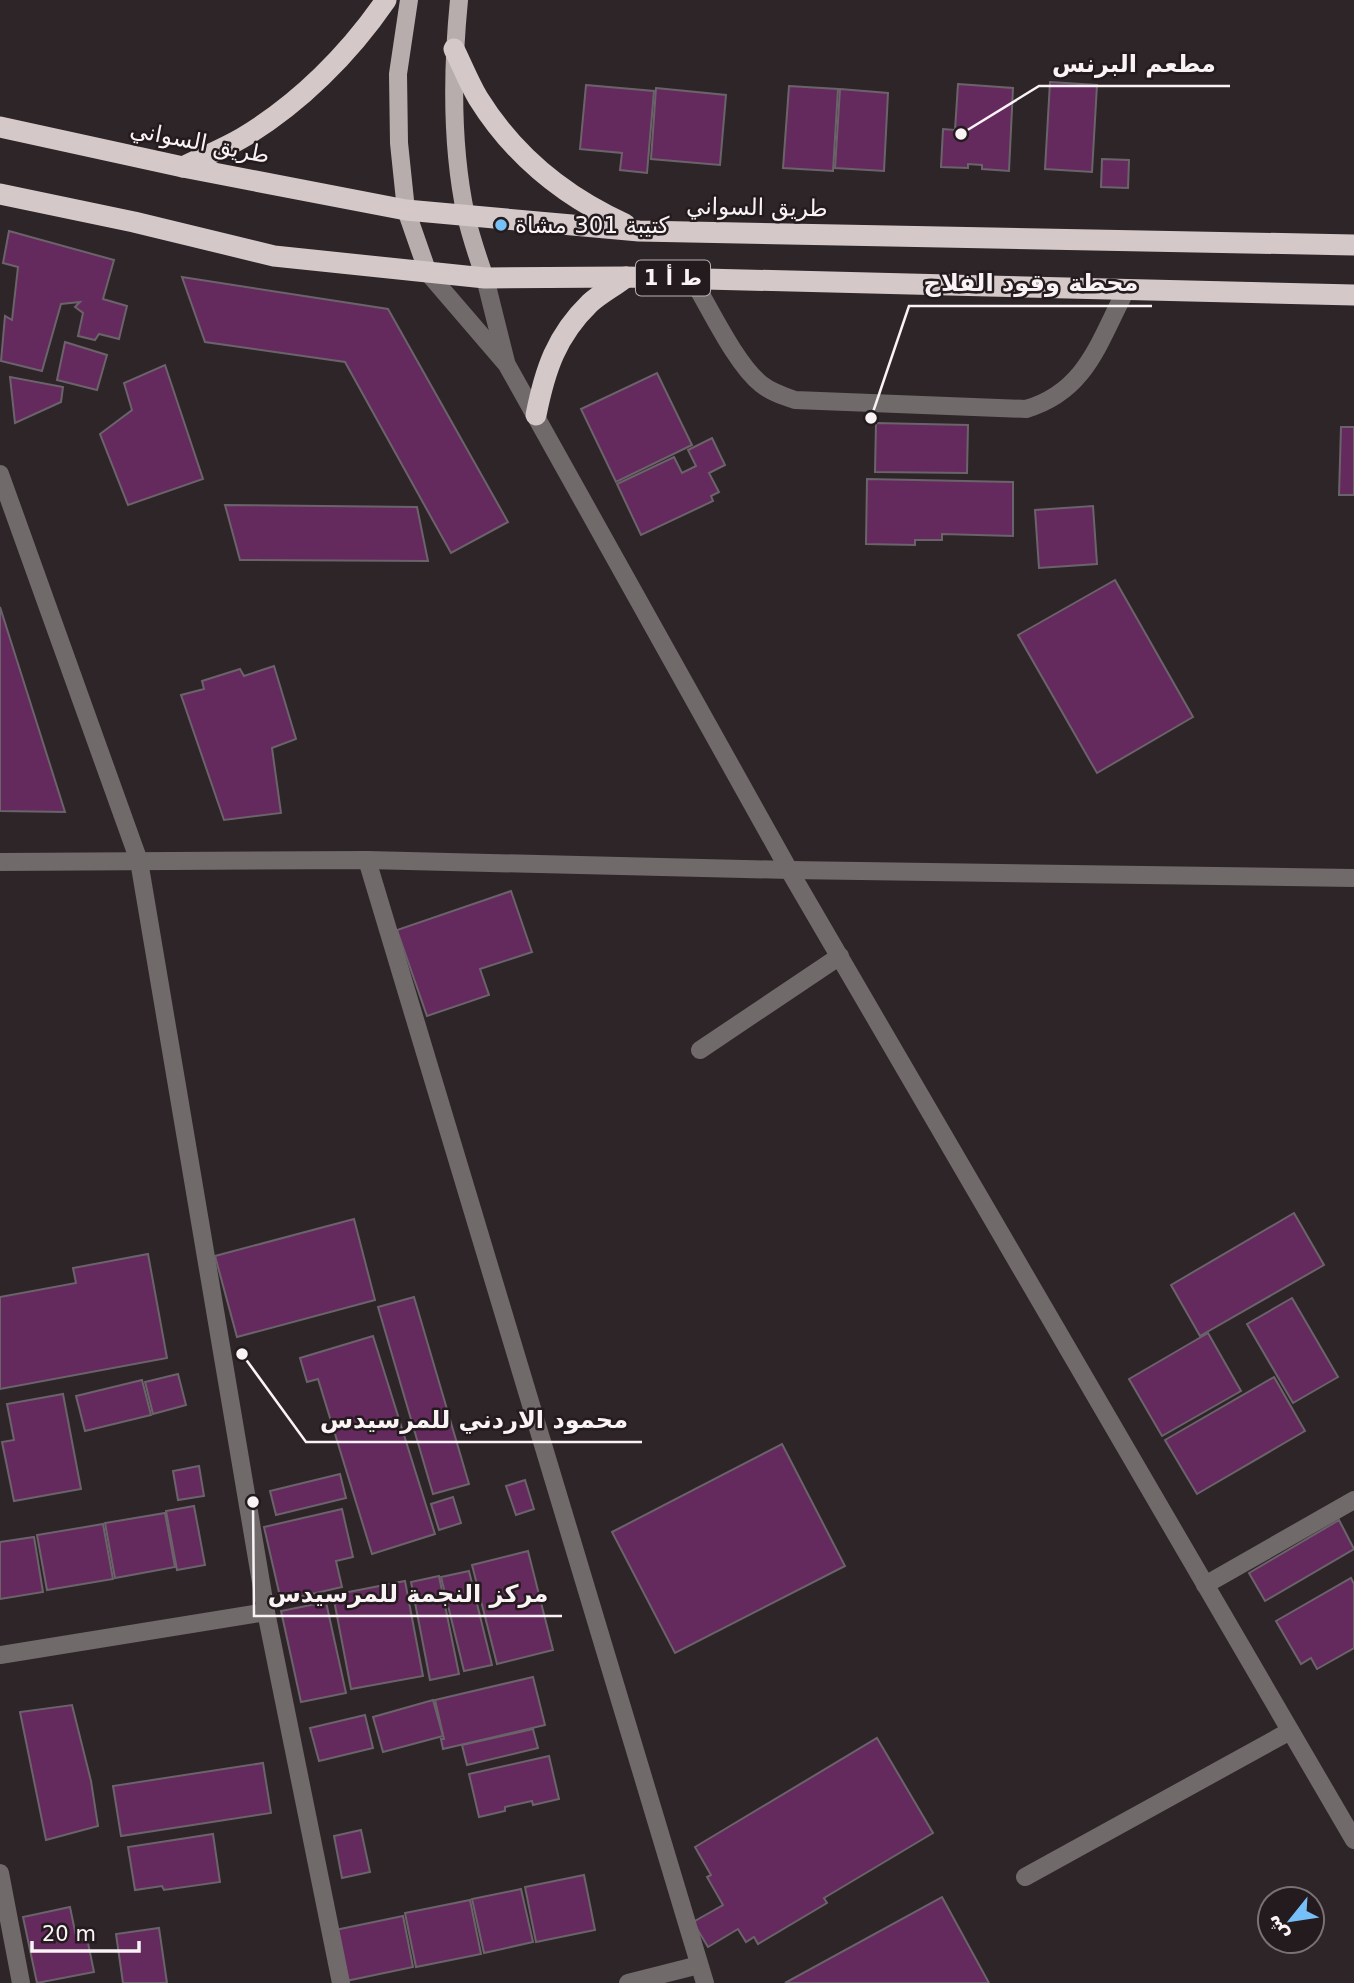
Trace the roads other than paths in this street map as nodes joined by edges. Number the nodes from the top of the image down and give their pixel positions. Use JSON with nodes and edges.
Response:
{"nodes":[{"id":1,"x":386,"y":0,"type":"edge"},
{"id":2,"x":409,"y":0,"type":"edge"},
{"id":3,"x":459,"y":0,"type":"edge"},
{"id":4,"x":454,"y":49,"type":"junction"},
{"id":5,"x":0,"y":127,"type":"edge"},
{"id":6,"x":183,"y":167,"type":"junction"},
{"id":7,"x":0,"y":194,"type":"edge"},
{"id":8,"x":406,"y":210,"type":"junction"},
{"id":9,"x":466,"y":215,"type":"junction"},
{"id":10,"x":639,"y":231,"type":"junction"},
{"id":11,"x":1354,"y":245,"type":"edge"},
{"id":12,"x":428,"y":273,"type":"junction"},
{"id":13,"x":626,"y":277,"type":"junction"},
{"id":14,"x":485,"y":278,"type":"junction"},
{"id":15,"x":692,"y":279,"type":"junction"},
{"id":16,"x":1126,"y":290,"type":"junction"},
{"id":17,"x":1354,"y":295,"type":"edge"},
{"id":18,"x":507,"y":365,"type":"junction"},
{"id":19,"x":536,"y":415,"type":"junction"},
{"id":20,"x":0,"y":474,"type":"edge"},
{"id":21,"x":367,"y":860,"type":"junction"},
{"id":22,"x":139,"y":861,"type":"junction"},
{"id":23,"x":0,"y":862,"type":"edge"},
{"id":24,"x":789,"y":870,"type":"junction"},
{"id":25,"x":1354,"y":878,"type":"edge"},
{"id":26,"x":840,"y":956,"type":"junction"},
{"id":27,"x":700,"y":1050,"type":"dead end"},
{"id":28,"x":1354,"y":1500,"type":"edge"},
{"id":29,"x":1205,"y":1585,"type":"junction"},
{"id":30,"x":265,"y":1612,"type":"junction"},
{"id":31,"x":0,"y":1655,"type":"edge"},
{"id":32,"x":1290,"y":1731,"type":"junction"},
{"id":33,"x":1354,"y":1840,"type":"edge"},
{"id":34,"x":0,"y":1873,"type":"edge"},
{"id":35,"x":1025,"y":1877,"type":"dead end"},
{"id":36,"x":699,"y":1965,"type":"junction"},
{"id":37,"x":21,"y":1983,"type":"edge"},
{"id":38,"x":341,"y":1983,"type":"edge"},
{"id":39,"x":628,"y":1983,"type":"edge"},
{"id":40,"x":705,"y":1983,"type":"edge"}],
"edges":[{"from":1,"to":6,"type":"highway"},
{"from":2,"to":8,"type":"main road"},
{"from":3,"to":4,"type":"main road"},
{"from":4,"to":9,"type":"main road"},
{"from":4,"to":10,"type":"highway"},
{"from":5,"to":6,"type":"highway","name":"طريق السواني"},
{"from":6,"to":8,"type":"highway","name":"طريق السواني"},
{"from":7,"to":12,"type":"highway","number":"ط أ 1"},
{"from":8,"to":9,"type":"highway","name":"طريق السواني"},
{"from":8,"to":12,"type":"main road"},
{"from":9,"to":10,"type":"highway","name":"طريق السواني"},
{"from":9,"to":14,"type":"main road"},
{"from":10,"to":11,"type":"highway","name":"طريق السواني"},
{"from":12,"to":14,"type":"highway","number":"ط أ 1"},
{"from":12,"to":18,"type":"street"},
{"from":13,"to":14,"type":"highway","number":"ط أ 1"},
{"from":13,"to":15,"type":"highway","number":"ط أ 1"},
{"from":13,"to":19,"type":"highway"},
{"from":14,"to":18,"type":"street"},
{"from":15,"to":16,"type":"highway","number":"ط أ 1"},
{"from":15,"to":16,"type":"street"},
{"from":16,"to":17,"type":"highway","number":"ط أ 1"},
{"from":18,"to":19,"type":"street"},
{"from":19,"to":24,"type":"street"},
{"from":20,"to":22,"type":"street"},
{"from":21,"to":22,"type":"street"},
{"from":21,"to":24,"type":"street"},
{"from":21,"to":36,"type":"street"},
{"from":22,"to":23,"type":"street"},
{"from":22,"to":30,"type":"street"},
{"from":24,"to":25,"type":"street"},
{"from":24,"to":26,"type":"street"},
{"from":26,"to":27,"type":"street"},
{"from":26,"to":29,"type":"street"},
{"from":28,"to":29,"type":"street"},
{"from":29,"to":32,"type":"street"},
{"from":30,"to":31,"type":"street"},
{"from":30,"to":38,"type":"street"},
{"from":32,"to":33,"type":"street"},
{"from":32,"to":35,"type":"street"},
{"from":34,"to":37,"type":"street"},
{"from":36,"to":39,"type":"street"},
{"from":36,"to":40,"type":"street"}]}
